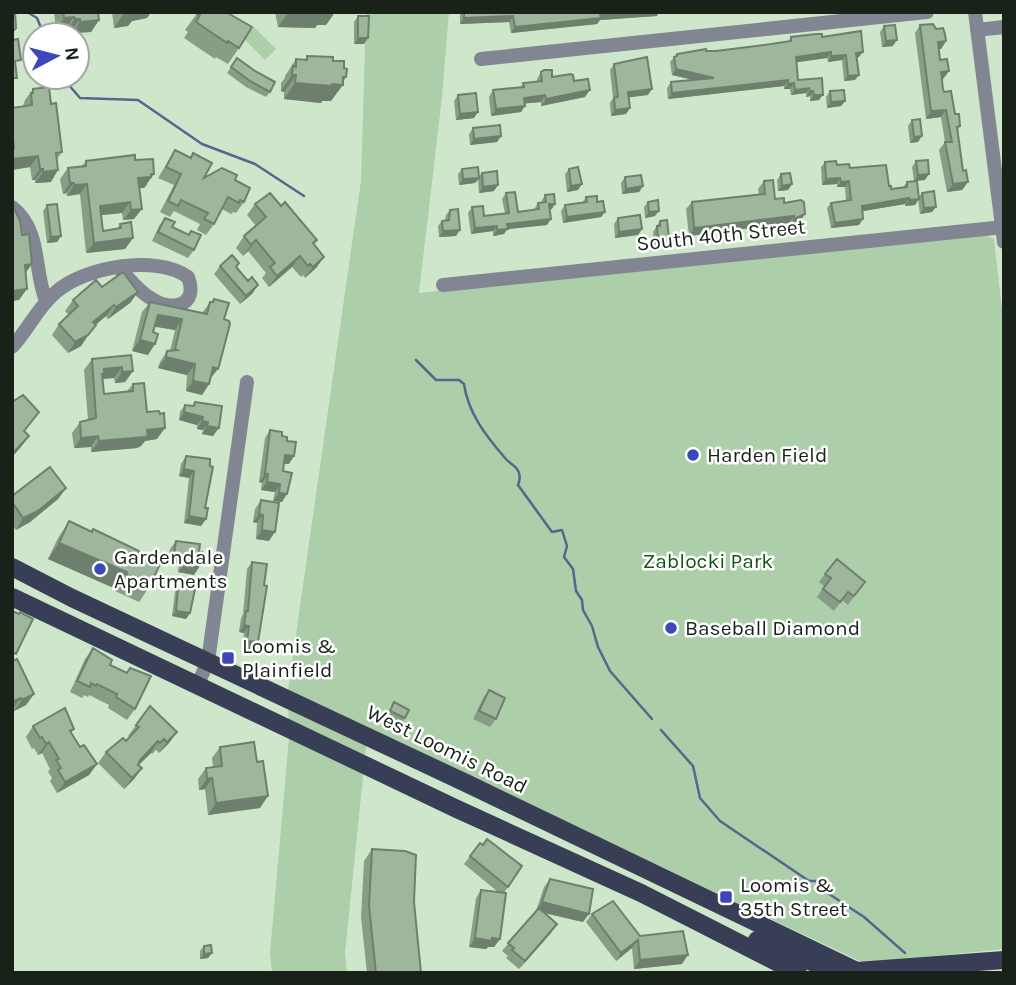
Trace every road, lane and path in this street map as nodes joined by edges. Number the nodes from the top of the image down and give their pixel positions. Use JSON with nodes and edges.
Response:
{"nodes":[{"id":1,"x":927,"y":12,"type":"edge"},
{"id":2,"x":975,"y":12,"type":"edge"},
{"id":3,"x":1004,"y":27,"type":"edge"},
{"id":4,"x":977,"y":30,"type":"junction"},
{"id":5,"x":481,"y":59,"type":"dead end"},
{"id":6,"x":12,"y":206,"type":"edge"},
{"id":7,"x":1003,"y":232,"type":"edge"},
{"id":8,"x":119,"y":268,"type":"junction"},
{"id":9,"x":443,"y":285,"type":"dead end"},
{"id":10,"x":46,"y":301,"type":"junction"},
{"id":11,"x":12,"y":347,"type":"edge"},
{"id":12,"x":247,"y":382,"type":"dead end"},
{"id":13,"x":12,"y":567,"type":"edge"},
{"id":14,"x":12,"y":597,"type":"edge"},
{"id":15,"x":208,"y":661,"type":"junction"},
{"id":16,"x":198,"y":684,"type":"junction"},
{"id":17,"x":468,"y":784,"type":"junction"},
{"id":18,"x":457,"y":809,"type":"junction"},
{"id":19,"x":704,"y":924,"type":"junction"},
{"id":20,"x":761,"y":953,"type":"junction"},
{"id":21,"x":1004,"y":960,"type":"edge"},
{"id":22,"x":953,"y":965,"type":"junction"},
{"id":23,"x":853,"y":972,"type":"edge"},
{"id":24,"x":764,"y":973,"type":"edge"},
{"id":25,"x":798,"y":973,"type":"edge"},
{"id":26,"x":931,"y":973,"type":"edge"}],
"edges":[{"from":1,"to":5,"type":"street"},
{"from":2,"to":4,"type":"street"},
{"from":3,"to":4,"type":"street"},
{"from":4,"to":7,"type":"street"},
{"from":6,"to":10,"type":"street"},
{"from":7,"to":9,"type":"street","name":"South 40th Street"},
{"from":8,"to":8,"type":"street"},
{"from":8,"to":10,"type":"street"},
{"from":10,"to":11,"type":"street"},
{"from":12,"to":15,"type":"street"},
{"from":13,"to":15,"type":"main road","name":"West Loomis Road"},
{"from":14,"to":16,"type":"main road"},
{"from":15,"to":16,"type":"street"},
{"from":15,"to":17,"type":"main road","name":"West Loomis Road"},
{"from":16,"to":18,"type":"main road"},
{"from":17,"to":18,"type":"main road"},
{"from":17,"to":23,"type":"main road","name":"West Loomis Road"},
{"from":18,"to":19,"type":"main road"},
{"from":19,"to":20,"type":"main road"},
{"from":19,"to":23,"type":"main road"},
{"from":20,"to":24,"type":"main road"},
{"from":20,"to":25,"type":"main road"},
{"from":21,"to":22,"type":"main road"},
{"from":22,"to":23,"type":"main road"},
{"from":22,"to":26,"type":"main road"}]}
